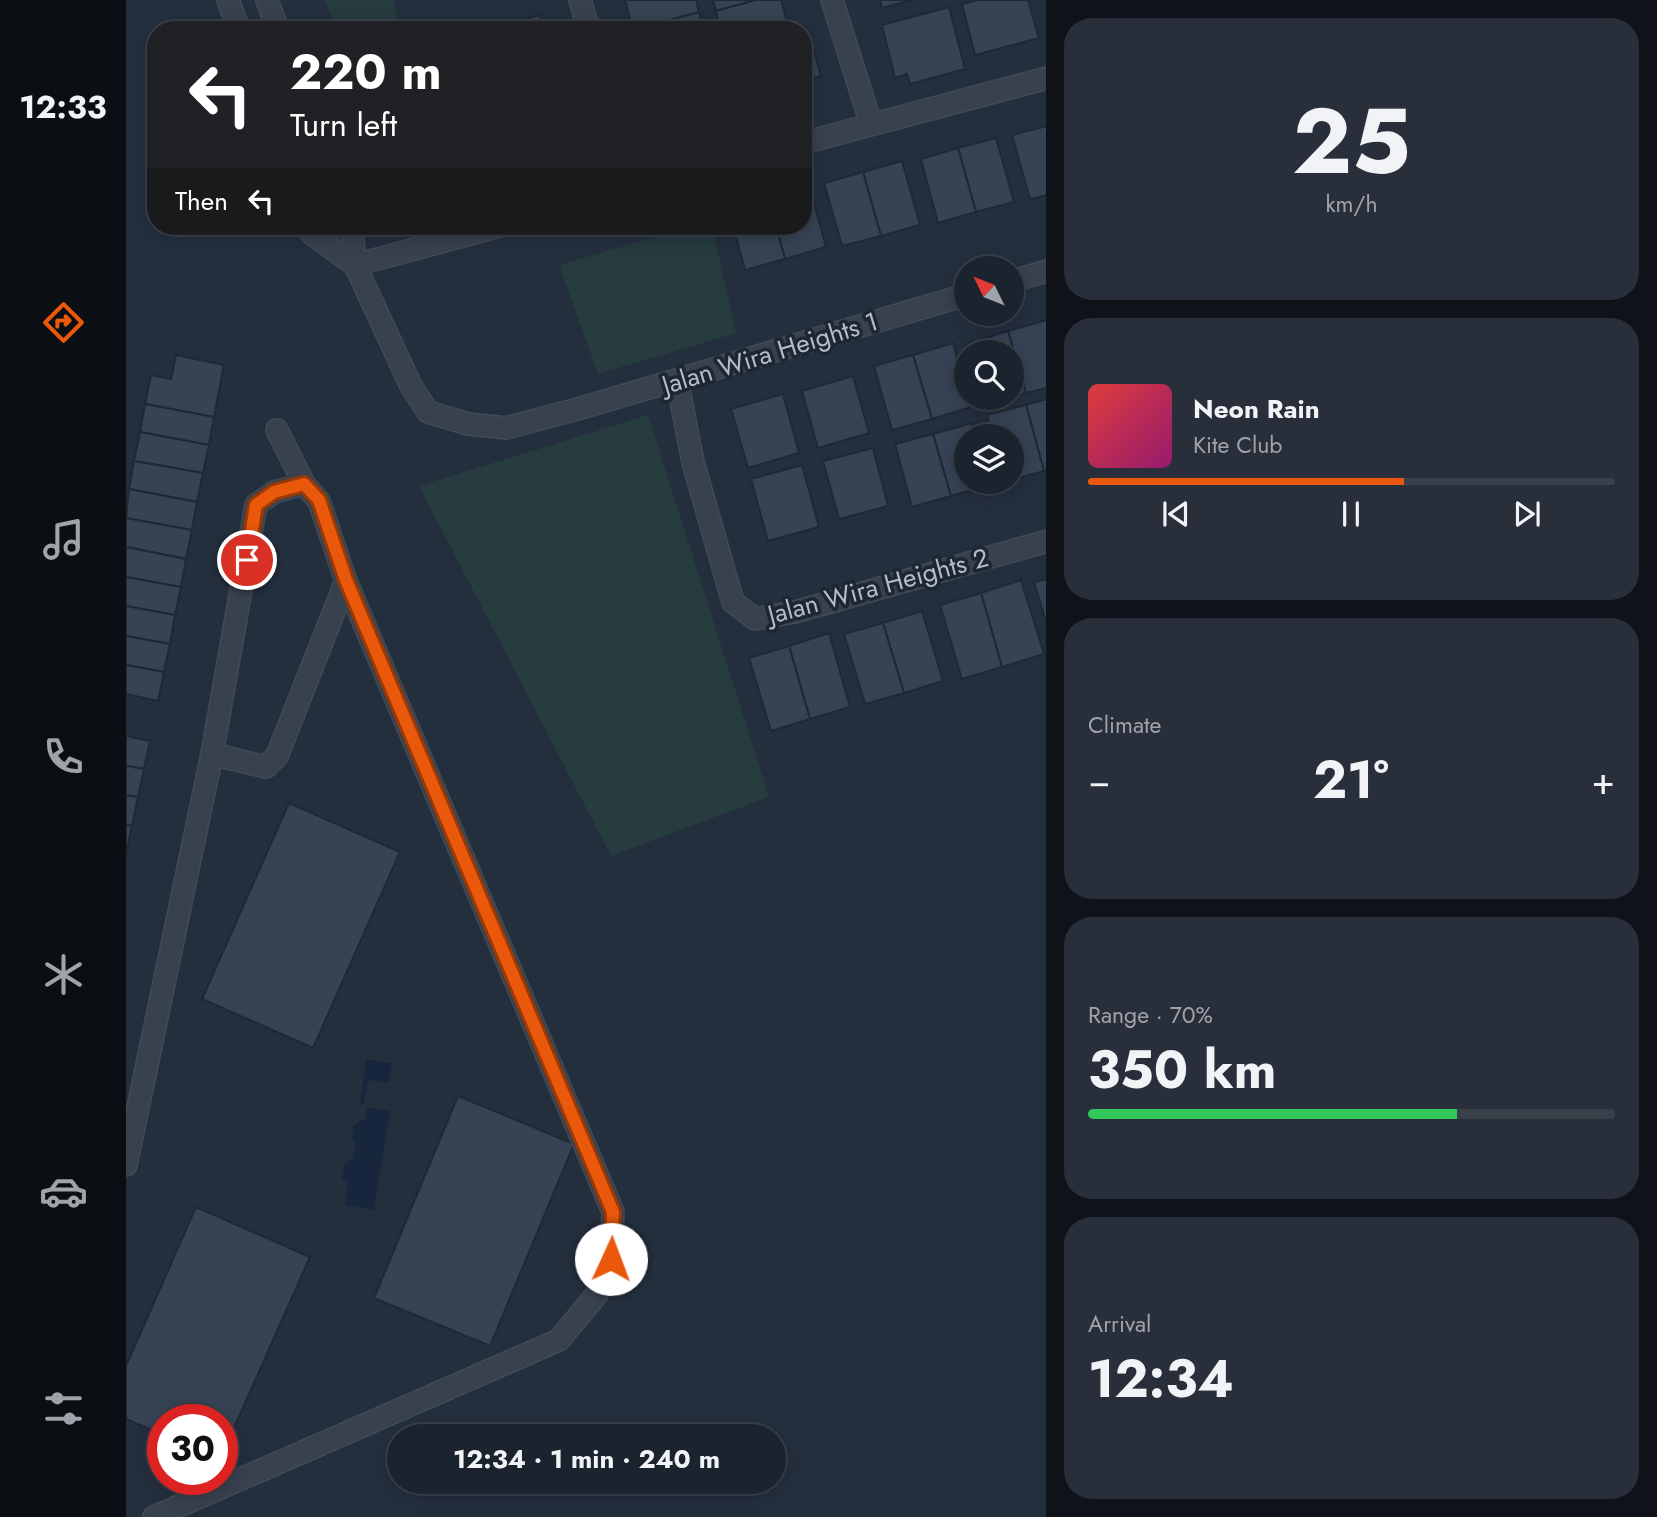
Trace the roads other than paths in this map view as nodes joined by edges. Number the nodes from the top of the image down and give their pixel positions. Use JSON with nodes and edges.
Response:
{"nodes":[{"id":1,"x":228,"y":0,"type":"edge"},
{"id":2,"x":267,"y":0,"type":"edge"},
{"id":3,"x":580,"y":0,"type":"edge"},
{"id":4,"x":832,"y":0,"type":"edge"},
{"id":5,"x":236,"y":21,"type":"edge"},
{"id":6,"x":275,"y":21,"type":"edge"},
{"id":7,"x":586,"y":21,"type":"edge"},
{"id":8,"x":1046,"y":78,"type":"edge"},
{"id":9,"x":871,"y":124,"type":"junction"},
{"id":10,"x":812,"y":140,"type":"edge"},
{"id":11,"x":313,"y":235,"type":"edge"},
{"id":12,"x":353,"y":235,"type":"edge"},
{"id":13,"x":467,"y":235,"type":"edge"},
{"id":14,"x":355,"y":265,"type":"junction"},
{"id":15,"x":1046,"y":271,"type":"edge"},
{"id":16,"x":1024,"y":277,"type":"edge"},
{"id":17,"x":954,"y":299,"type":"edge"},
{"id":18,"x":677,"y":380,"type":"junction"},
{"id":19,"x":276,"y":430,"type":"dead end"},
{"id":20,"x":304,"y":484,"type":"junction"},
{"id":21,"x":1046,"y":541,"type":"edge"},
{"id":22,"x":346,"y":580,"type":"junction"},
{"id":23,"x":212,"y":754,"type":"junction"},
{"id":24,"x":126,"y":1166,"type":"edge"},
{"id":25,"x":155,"y":1517,"type":"edge"}],
"edges":[{"from":1,"to":5,"type":"street"},
{"from":2,"to":6,"type":"street"},
{"from":3,"to":7,"type":"street"},
{"from":4,"to":9,"type":"street"},
{"from":8,"to":9,"type":"street"},
{"from":9,"to":10,"type":"street"},
{"from":11,"to":14,"type":"street"},
{"from":12,"to":14,"type":"street"},
{"from":13,"to":14,"type":"street"},
{"from":14,"to":18,"type":"street","name":"Jalan Wira Heights 1"},
{"from":15,"to":16,"type":"street"},
{"from":17,"to":18,"type":"street","name":"Jalan Wira Heights 1"},
{"from":18,"to":21,"type":"street","name":"Jalan Wira Heights 2"},
{"from":19,"to":20,"type":"street"},
{"from":20,"to":22,"type":"street"},
{"from":20,"to":23,"type":"street"},
{"from":22,"to":23,"type":"street"},
{"from":22,"to":25,"type":"street"},
{"from":23,"to":24,"type":"street"}]}
